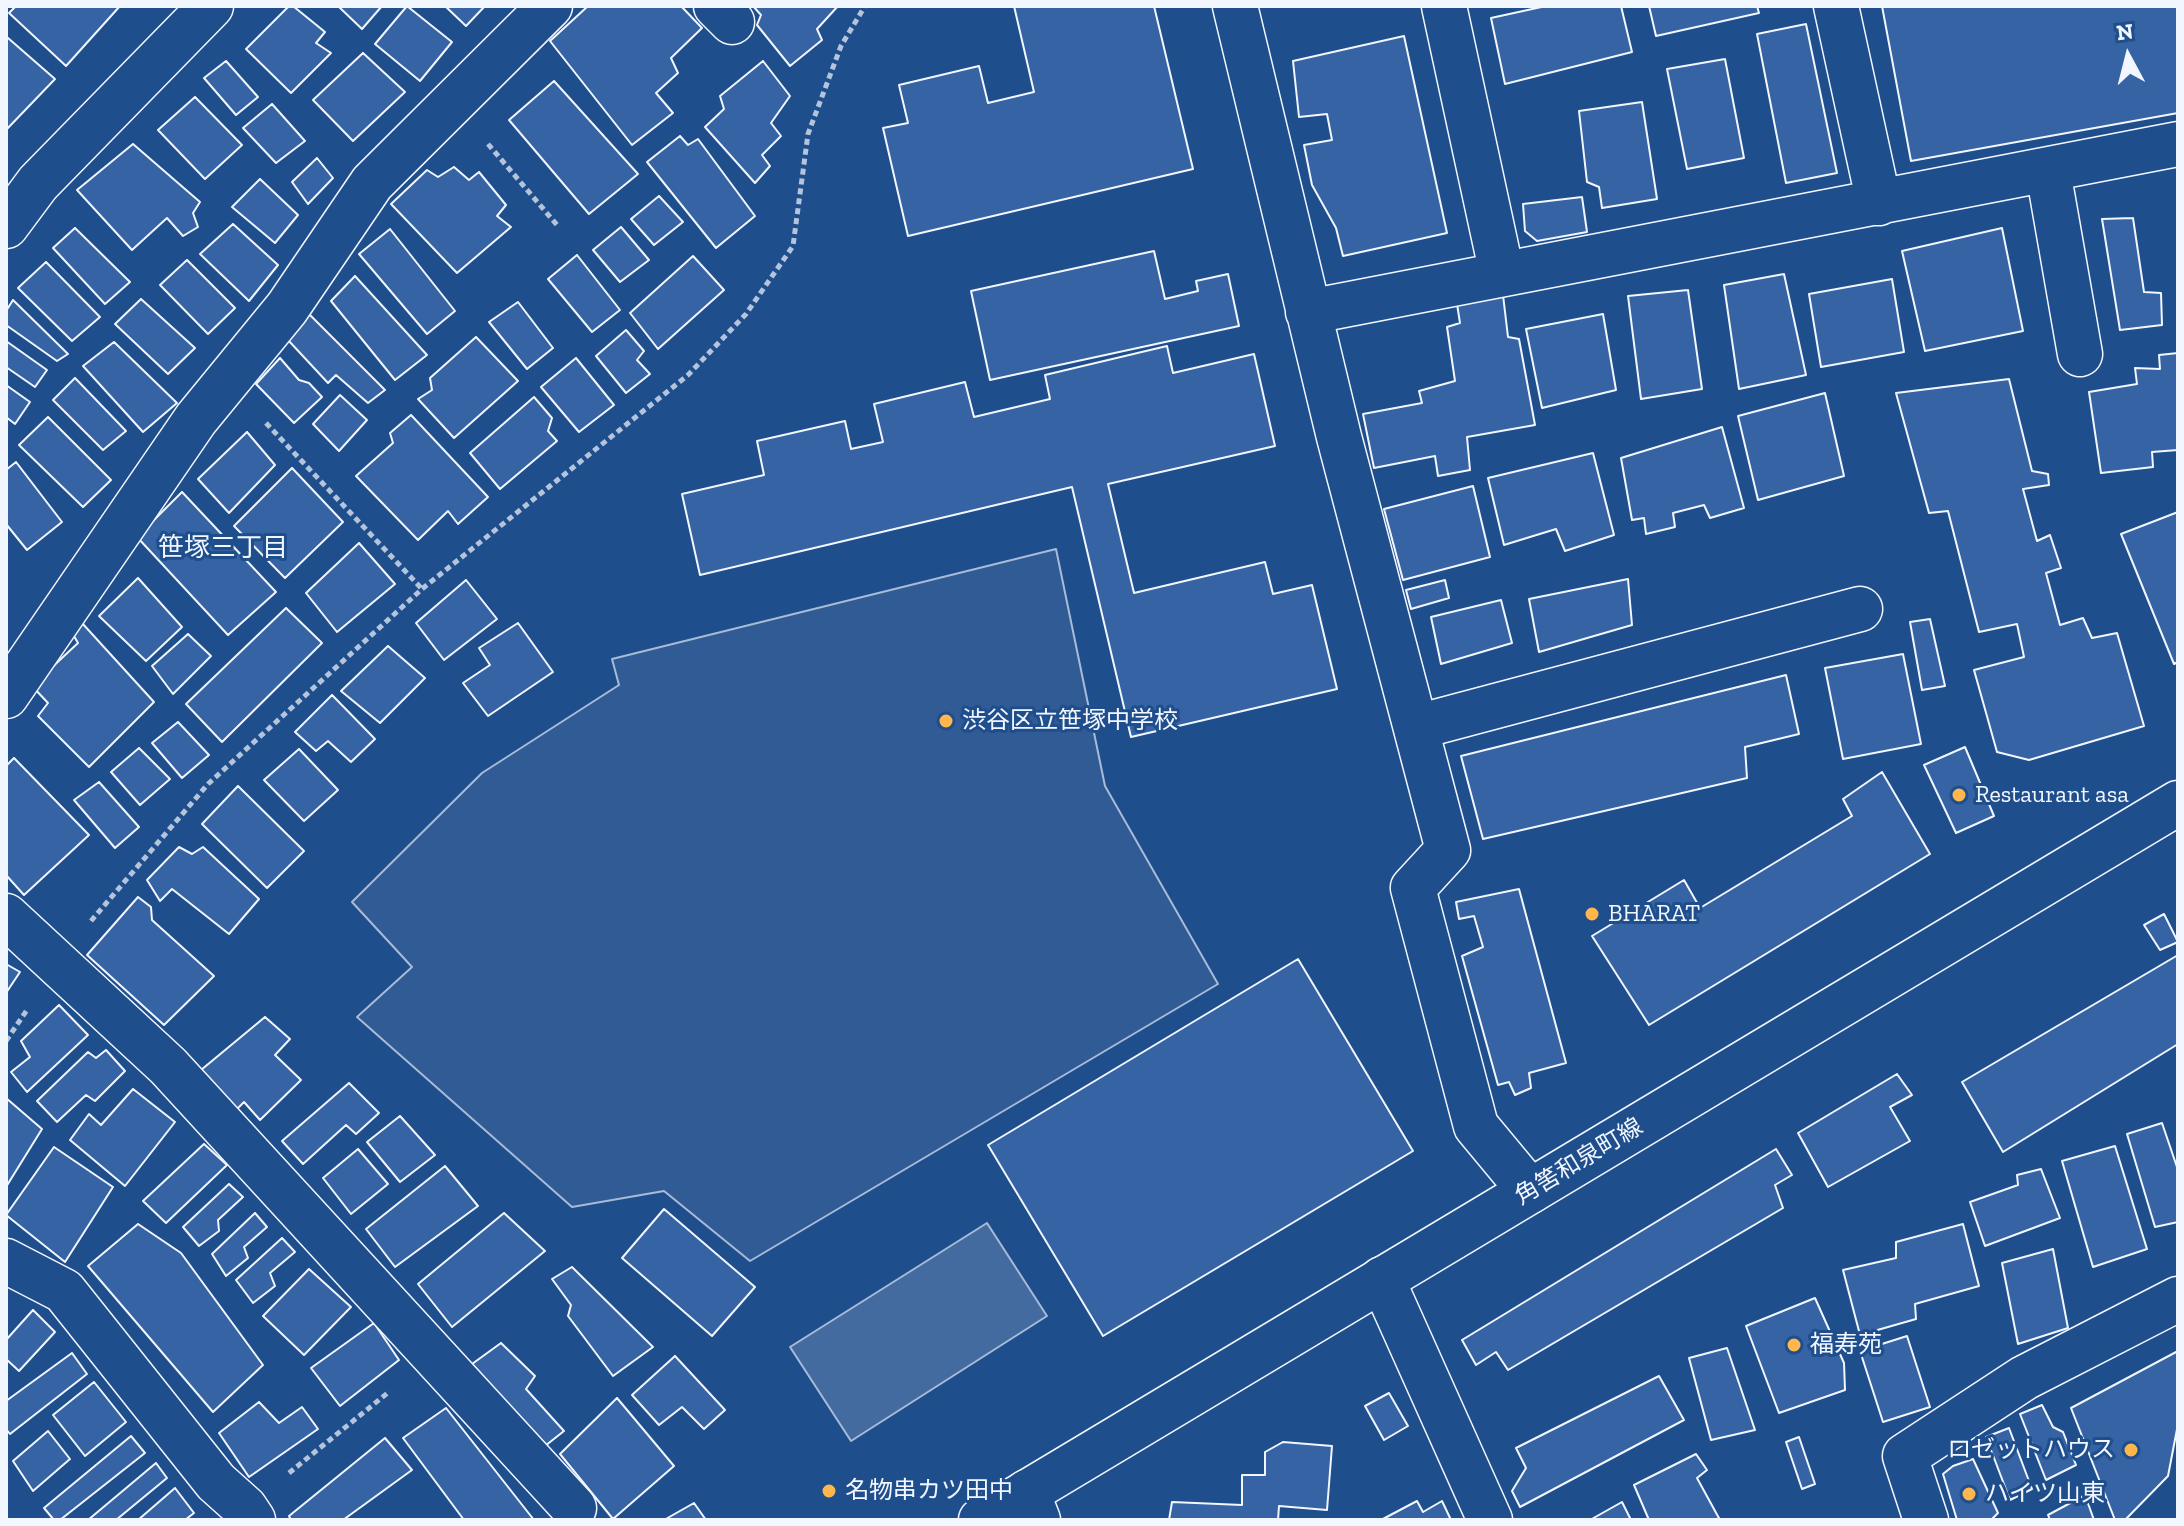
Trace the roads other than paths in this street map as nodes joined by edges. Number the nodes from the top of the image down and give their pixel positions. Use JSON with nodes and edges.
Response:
{"nodes":[{"id":1,"x":211,"y":6,"type":"edge"},
{"id":2,"x":550,"y":6,"type":"edge"},
{"id":3,"x":1235,"y":6,"type":"edge"},
{"id":4,"x":1444,"y":6,"type":"edge"},
{"id":5,"x":1836,"y":6,"type":"edge"},
{"id":6,"x":2178,"y":144,"type":"edge"},
{"id":7,"x":2048,"y":171,"type":"junction"},
{"id":8,"x":1879,"y":203,"type":"junction"},
{"id":9,"x":6,"y":226,"type":"edge"},
{"id":10,"x":1502,"y":274,"type":"junction"},
{"id":11,"x":1308,"y":312,"type":"junction"},
{"id":12,"x":2080,"y":354,"type":"dead end"},
{"id":13,"x":1860,"y":609,"type":"dead end"},
{"id":14,"x":6,"y":696,"type":"edge"},
{"id":15,"x":1417,"y":727,"type":"junction"},
{"id":16,"x":2178,"y":803,"type":"edge"},
{"id":17,"x":6,"y":916,"type":"edge"},
{"id":18,"x":1530,"y":1191,"type":"junction"},
{"id":19,"x":6,"y":1261,"type":"edge"},
{"id":20,"x":1382,"y":1279,"type":"junction"},
{"id":21,"x":2178,"y":1299,"type":"edge"},
{"id":22,"x":1033,"y":1506,"type":"edge"},
{"id":23,"x":574,"y":1508,"type":"dead end"},
{"id":24,"x":249,"y":1514,"type":"edge"},
{"id":25,"x":981,"y":1520,"type":"edge"},
{"id":26,"x":1490,"y":1520,"type":"edge"},
{"id":27,"x":1926,"y":1520,"type":"edge"}],
"edges":[{"from":1,"to":9,"type":"street"},
{"from":2,"to":14,"type":"street"},
{"from":3,"to":11,"type":"street"},
{"from":4,"to":10,"type":"street"},
{"from":5,"to":8,"type":"street"},
{"from":6,"to":7,"type":"street"},
{"from":7,"to":8,"type":"street"},
{"from":7,"to":12,"type":"street"},
{"from":8,"to":10,"type":"street"},
{"from":10,"to":11,"type":"street"},
{"from":11,"to":15,"type":"street"},
{"from":13,"to":15,"type":"street"},
{"from":15,"to":18,"type":"street"},
{"from":16,"to":18,"type":"street","name":"角筈和泉町線"},
{"from":17,"to":23,"type":"street"},
{"from":18,"to":20,"type":"street","name":"角筈和泉町線"},
{"from":19,"to":24,"type":"street"},
{"from":20,"to":22,"type":"street","name":"角筈和泉町線"},
{"from":20,"to":26,"type":"street"},
{"from":21,"to":27,"type":"street"},
{"from":22,"to":25,"type":"street","name":"角筈和泉町線"}]}
